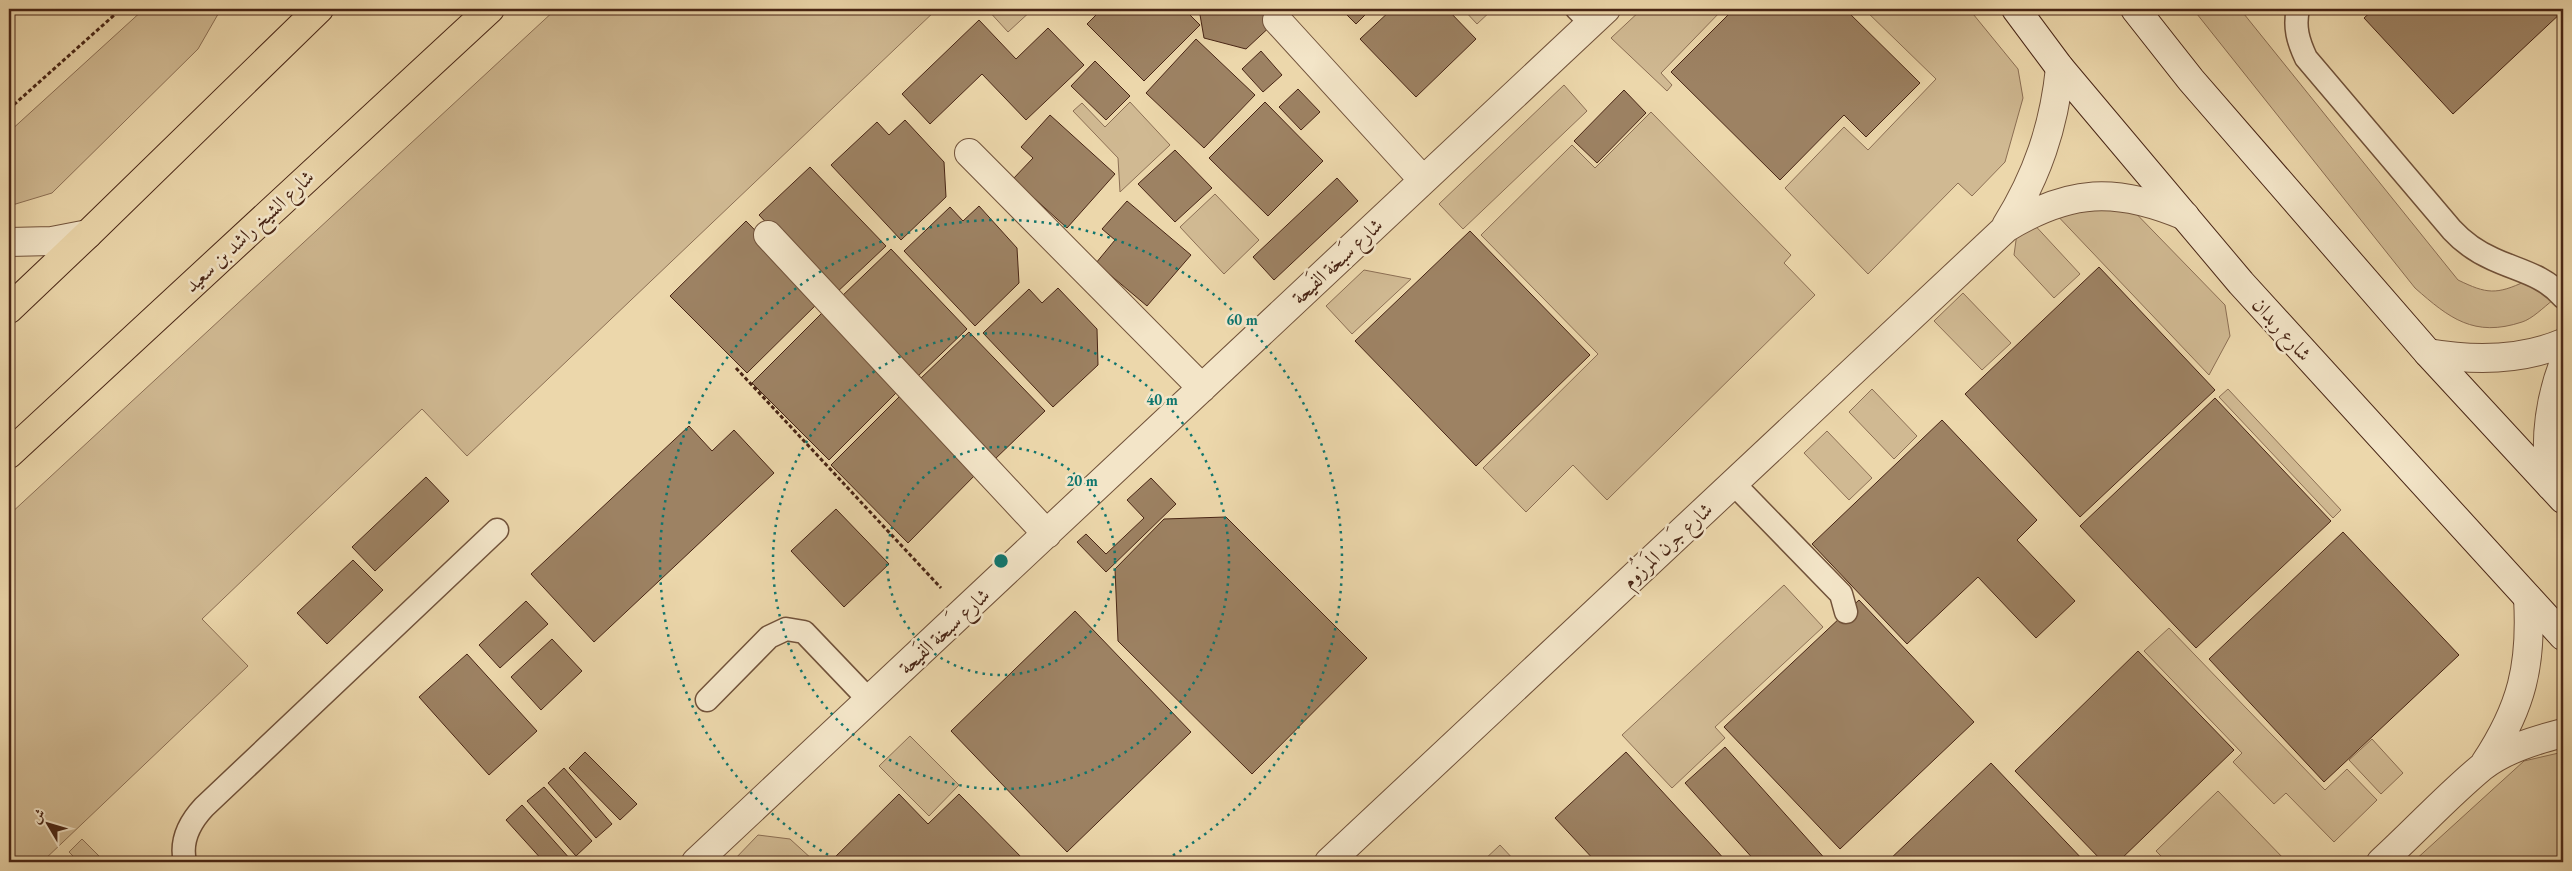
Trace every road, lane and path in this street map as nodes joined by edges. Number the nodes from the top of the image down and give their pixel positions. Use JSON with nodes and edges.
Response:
{"nodes":[{"id":1,"x":121,"y":9,"type":"edge"},
{"id":2,"x":318,"y":9,"type":"edge"},
{"id":3,"x":490,"y":9,"type":"edge"},
{"id":4,"x":2016,"y":9,"type":"edge"},
{"id":5,"x":2135,"y":9,"type":"edge"},
{"id":6,"x":2298,"y":9,"type":"edge"},
{"id":7,"x":1591,"y":13,"type":"edge"},
{"id":8,"x":1277,"y":20,"type":"dead end"},
{"id":9,"x":2060,"y":68,"type":"junction"},
{"id":10,"x":9,"y":109,"type":"edge"},
{"id":11,"x":969,"y":153,"type":"dead end"},
{"id":12,"x":1423,"y":180,"type":"junction"},
{"id":13,"x":2184,"y":216,"type":"junction"},
{"id":14,"x":2006,"y":228,"type":"junction"},
{"id":15,"x":88,"y":234,"type":"junction"},
{"id":16,"x":768,"y":235,"type":"dead end"},
{"id":17,"x":9,"y":242,"type":"edge"},
{"id":18,"x":2563,"y":297,"type":"edge"},
{"id":19,"x":9,"y":309,"type":"edge"},
{"id":20,"x":2563,"y":343,"type":"edge"},
{"id":21,"x":2428,"y":353,"type":"junction"},
{"id":22,"x":2563,"y":365,"type":"edge"},
{"id":23,"x":736,"y":368,"type":"dead end"},
{"id":24,"x":1202,"y":388,"type":"junction"},
{"id":25,"x":9,"y":454,"type":"edge"},
{"id":26,"x":1734,"y":483,"type":"junction"},
{"id":27,"x":2557,"y":492,"type":"edge"},
{"id":28,"x":497,"y":530,"type":"dead end"},
{"id":29,"x":1047,"y":534,"type":"junction"},
{"id":30,"x":2528,"y":598,"type":"junction"},
{"id":31,"x":964,"y":612,"type":"junction"},
{"id":32,"x":1846,"y":612,"type":"dead end"},
{"id":33,"x":2563,"y":636,"type":"edge"},
{"id":34,"x":707,"y":700,"type":"dead end"},
{"id":35,"x":870,"y":700,"type":"junction"},
{"id":36,"x":2563,"y":733,"type":"edge"},
{"id":37,"x":2483,"y":767,"type":"junction"},
{"id":38,"x":185,"y":862,"type":"edge"},
{"id":39,"x":696,"y":862,"type":"edge"},
{"id":40,"x":1329,"y":862,"type":"edge"},
{"id":41,"x":2381,"y":862,"type":"edge"}],
"edges":[{"from":1,"to":10,"type":"path"},
{"from":2,"to":15,"type":"main road"},
{"from":3,"to":25,"type":"main road","name":"شارع الشيخ راشد بن سعيد"},
{"from":4,"to":9,"type":"street","name":"شارع ربدان"},
{"from":5,"to":21,"type":"street"},
{"from":6,"to":18,"type":"lane"},
{"from":7,"to":12,"type":"street","name":"شارع سَبخة الفَيحة"},
{"from":8,"to":12,"type":"street"},
{"from":9,"to":13,"type":"street","name":"شارع ربدان"},
{"from":9,"to":14,"type":"street","name":"شارع جَرن المَرزُوم"},
{"from":11,"to":24,"type":"street"},
{"from":12,"to":24,"type":"street","name":"شارع سَبخة الفَيحة"},
{"from":13,"to":14,"type":"street","name":"شارع جَرن المَرزُوم"},
{"from":13,"to":30,"type":"street","name":"شارع ربدان"},
{"from":14,"to":26,"type":"street","name":"شارع جَرن المَرزُوم"},
{"from":15,"to":17,"type":"street"},
{"from":15,"to":19,"type":"main road"},
{"from":16,"to":29,"type":"street"},
{"from":20,"to":21,"type":"street"},
{"from":21,"to":27,"type":"street"},
{"from":22,"to":27,"type":"street"},
{"from":23,"to":31,"type":"path"},
{"from":24,"to":29,"type":"street","name":"شارع سَبخة الفَيحة"},
{"from":26,"to":32,"type":"lane"},
{"from":26,"to":40,"type":"street","name":"شارع جَرن المَرزُوم"},
{"from":28,"to":38,"type":"lane"},
{"from":29,"to":31,"type":"street","name":"شارع سَبخة الفَيحة"},
{"from":30,"to":33,"type":"street","name":"شارع ربدان"},
{"from":30,"to":37,"type":"street"},
{"from":31,"to":35,"type":"street","name":"شارع سَبخة الفَيحة"},
{"from":34,"to":35,"type":"lane"},
{"from":35,"to":39,"type":"street","name":"شارع سَبخة الفَيحة"},
{"from":36,"to":37,"type":"street"},
{"from":37,"to":41,"type":"street"}]}
